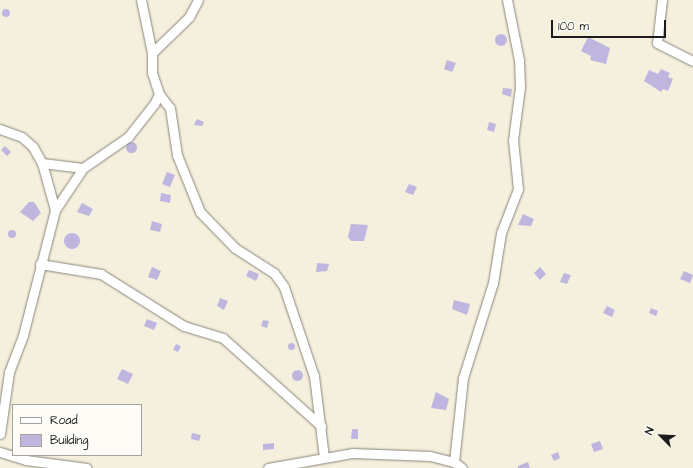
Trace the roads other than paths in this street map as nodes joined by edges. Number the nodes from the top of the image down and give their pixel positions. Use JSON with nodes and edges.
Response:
{"nodes":[{"id":1,"x":141,"y":0,"type":"edge"},
{"id":2,"x":198,"y":0,"type":"edge"},
{"id":3,"x":507,"y":0,"type":"edge"},
{"id":4,"x":662,"y":0,"type":"edge"},
{"id":5,"x":152,"y":53,"type":"junction"},
{"id":6,"x":693,"y":61,"type":"edge"},
{"id":7,"x":159,"y":94,"type":"junction"},
{"id":8,"x":0,"y":129,"type":"edge"},
{"id":9,"x":42,"y":163,"type":"junction"},
{"id":10,"x":83,"y":168,"type":"junction"},
{"id":11,"x":55,"y":210,"type":"junction"},
{"id":12,"x":40,"y":264,"type":"junction"},
{"id":13,"x":321,"y":426,"type":"junction"},
{"id":14,"x":0,"y":434,"type":"edge"},
{"id":15,"x":0,"y":452,"type":"edge"},
{"id":16,"x":12,"y":456,"type":"edge"},
{"id":17,"x":13,"y":456,"type":"edge"},
{"id":18,"x":324,"y":457,"type":"junction"},
{"id":19,"x":454,"y":462,"type":"junction"},
{"id":20,"x":86,"y":468,"type":"edge"},
{"id":21,"x":268,"y":468,"type":"edge"},
{"id":22,"x":462,"y":468,"type":"edge"}],
"edges":[{"from":1,"to":5,"type":"street"},
{"from":2,"to":5,"type":"street"},
{"from":3,"to":19,"type":"street"},
{"from":4,"to":6,"type":"street"},
{"from":5,"to":7,"type":"street"},
{"from":7,"to":10,"type":"street"},
{"from":7,"to":13,"type":"street"},
{"from":8,"to":9,"type":"street"},
{"from":9,"to":10,"type":"street"},
{"from":9,"to":11,"type":"street"},
{"from":10,"to":11,"type":"street"},
{"from":11,"to":12,"type":"street"},
{"from":12,"to":13,"type":"street"},
{"from":12,"to":14,"type":"street"},
{"from":13,"to":18,"type":"street"},
{"from":15,"to":16,"type":"street"},
{"from":17,"to":20,"type":"street"},
{"from":18,"to":19,"type":"street"},
{"from":18,"to":21,"type":"street"},
{"from":19,"to":22,"type":"street"}]}
